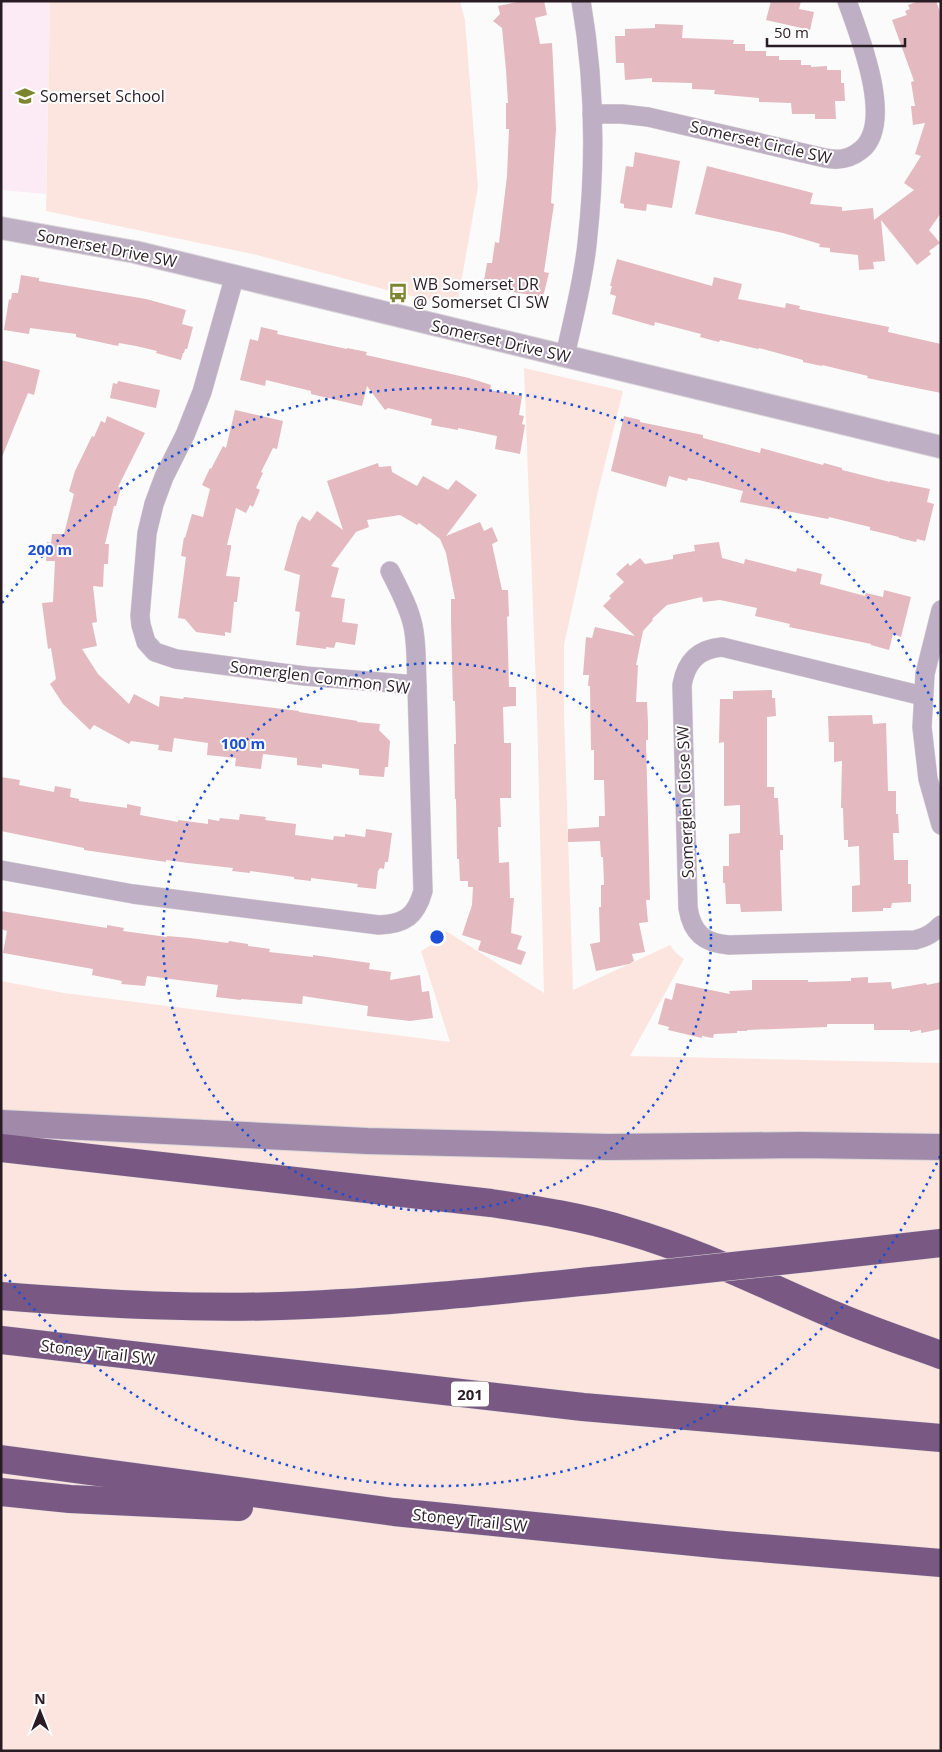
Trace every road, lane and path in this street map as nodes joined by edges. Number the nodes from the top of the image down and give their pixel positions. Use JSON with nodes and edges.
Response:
{"nodes":[{"id":1,"x":581,"y":1,"type":"edge"},
{"id":2,"x":847,"y":1,"type":"edge"},
{"id":3,"x":592,"y":114,"type":"junction"},
{"id":4,"x":1,"y":228,"type":"edge"},
{"id":5,"x":234,"y":276,"type":"junction"},
{"id":6,"x":565,"y":356,"type":"junction"},
{"id":7,"x":941,"y":447,"type":"edge"},
{"id":8,"x":390,"y":571,"type":"dead end"},
{"id":9,"x":941,"y":610,"type":"edge"},
{"id":10,"x":417,"y":685,"type":"junction"},
{"id":11,"x":923,"y":696,"type":"junction"},
{"id":12,"x":941,"y":824,"type":"edge"},
{"id":13,"x":1,"y":870,"type":"edge"},
{"id":14,"x":941,"y":924,"type":"edge"},
{"id":15,"x":1,"y":1123,"type":"edge"},
{"id":16,"x":941,"y":1147,"type":"edge"},
{"id":17,"x":1,"y":1148,"type":"edge"},
{"id":18,"x":941,"y":1243,"type":"edge"},
{"id":19,"x":1,"y":1296,"type":"edge"},
{"id":20,"x":1,"y":1340,"type":"edge"},
{"id":21,"x":941,"y":1355,"type":"edge"},
{"id":22,"x":941,"y":1438,"type":"edge"},
{"id":23,"x":1,"y":1459,"type":"edge"},
{"id":24,"x":1,"y":1492,"type":"edge"},
{"id":25,"x":394,"y":1512,"type":"junction"},
{"id":26,"x":941,"y":1563,"type":"edge"}],
"edges":[{"from":1,"to":3,"type":"street"},
{"from":2,"to":3,"type":"street","name":"Somerset Circle SW"},
{"from":3,"to":6,"type":"street"},
{"from":4,"to":5,"type":"street","name":"Somerset Drive SW"},
{"from":5,"to":6,"type":"street","name":"Somerset Drive SW"},
{"from":5,"to":10,"type":"street","name":"Somerglen Common SW"},
{"from":6,"to":7,"type":"street","name":"Somerset Drive SW"},
{"from":8,"to":10,"type":"street"},
{"from":9,"to":11,"type":"street"},
{"from":10,"to":13,"type":"street","name":"Somerglen Common SW"},
{"from":11,"to":12,"type":"street"},
{"from":11,"to":14,"type":"street","name":"Somerglen Close SW"},
{"from":15,"to":16,"type":"main road"},
{"from":17,"to":21,"type":"highway"},
{"from":18,"to":19,"type":"highway","bridge":true},
{"from":20,"to":22,"type":"highway","name":"Stoney Trail SW","number":"201"},
{"from":23,"to":25,"type":"highway","name":"Stoney Trail SW"},
{"from":24,"to":25,"type":"highway"},
{"from":25,"to":26,"type":"highway","name":"Stoney Trail SW"}]}
